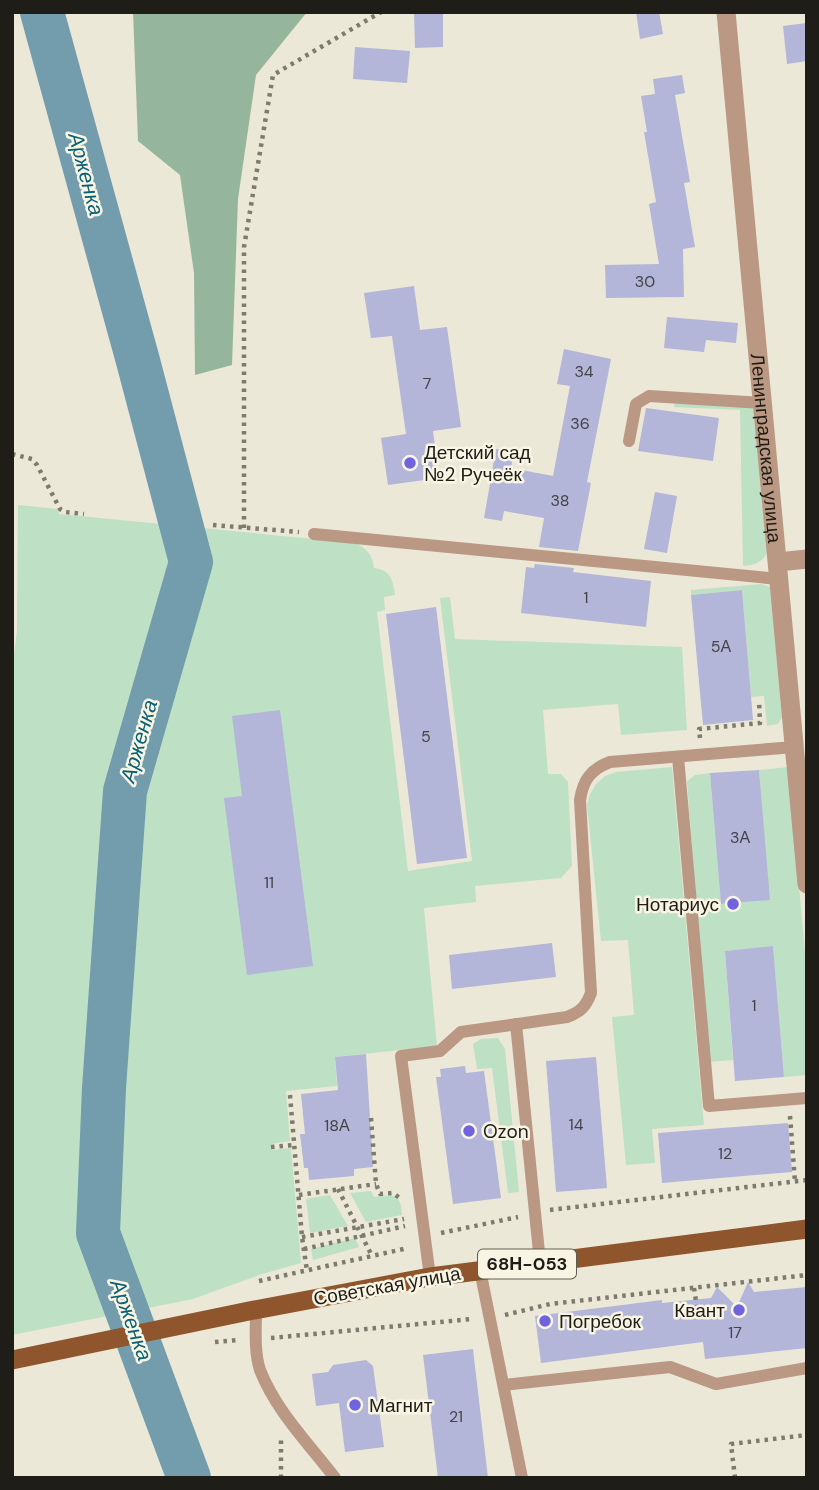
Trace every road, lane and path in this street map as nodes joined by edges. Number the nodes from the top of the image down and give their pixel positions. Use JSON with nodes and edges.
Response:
{"nodes":[{"id":1,"x":381,"y":12,"type":"edge"},
{"id":2,"x":726,"y":12,"type":"edge"},
{"id":3,"x":763,"y":402,"type":"junction"},
{"id":4,"x":629,"y":441,"type":"dead end"},
{"id":5,"x":12,"y":454,"type":"edge"},
{"id":6,"x":84,"y":514,"type":"dead end"},
{"id":7,"x":213,"y":525,"type":"dead end"},
{"id":8,"x":244,"y":528,"type":"junction"},
{"id":9,"x":314,"y":534,"type":"joint"},
{"id":10,"x":807,"y":559,"type":"edge"},
{"id":11,"x":779,"y":570,"type":"junction"},
{"id":12,"x":759,"y":700,"type":"dead end"},
{"id":13,"x":794,"y":747,"type":"junction"},
{"id":14,"x":701,"y":755,"type":"junction"},
{"id":15,"x":678,"y":757,"type":"junction"},
{"id":16,"x":807,"y":884,"type":"edge"},
{"id":17,"x":516,"y":1024,"type":"junction"},
{"id":18,"x":290,"y":1096,"type":"dead end"},
{"id":19,"x":807,"y":1098,"type":"edge"},
{"id":20,"x":789,"y":1100,"type":"junction"},
{"id":21,"x":371,"y":1118,"type":"dead end"},
{"id":22,"x":294,"y":1144,"type":"junction"},
{"id":23,"x":271,"y":1147,"type":"dead end"},
{"id":24,"x":807,"y":1181,"type":"edge"},
{"id":25,"x":795,"y":1182,"type":"junction"},
{"id":26,"x":376,"y":1184,"type":"junction"},
{"id":27,"x":338,"y":1189,"type":"junction"},
{"id":28,"x":393,"y":1194,"type":"dead end"},
{"id":29,"x":299,"y":1195,"type":"junction"},
{"id":30,"x":536,"y":1213,"type":"junction"},
{"id":31,"x":406,"y":1218,"type":"dead end"},
{"id":32,"x":406,"y":1225,"type":"dead end"},
{"id":33,"x":358,"y":1227,"type":"junction"},
{"id":34,"x":807,"y":1229,"type":"edge"},
{"id":35,"x":362,"y":1236,"type":"junction"},
{"id":36,"x":424,"y":1236,"type":"junction"},
{"id":37,"x":302,"y":1237,"type":"junction"},
{"id":38,"x":304,"y":1249,"type":"junction"},
{"id":39,"x":372,"y":1256,"type":"junction"},
{"id":40,"x":540,"y":1262,"type":"junction"},
{"id":41,"x":307,"y":1270,"type":"junction"},
{"id":42,"x":480,"y":1270,"type":"junction"},
{"id":43,"x":807,"y":1275,"type":"edge"},
{"id":44,"x":430,"y":1277,"type":"junction"},
{"id":45,"x":259,"y":1281,"type":"dead end"},
{"id":46,"x":694,"y":1288,"type":"junction"},
{"id":47,"x":697,"y":1308,"type":"dead end"},
{"id":48,"x":252,"y":1311,"type":"junction"},
{"id":49,"x":491,"y":1318,"type":"junction"},
{"id":50,"x":256,"y":1339,"type":"junction"},
{"id":51,"x":208,"y":1342,"type":"dead end"},
{"id":52,"x":12,"y":1360,"type":"edge"},
{"id":53,"x":807,"y":1368,"type":"edge"},
{"id":54,"x":504,"y":1385,"type":"junction"},
{"id":55,"x":807,"y":1435,"type":"edge"},
{"id":56,"x":335,"y":1478,"type":"edge"},
{"id":57,"x":522,"y":1478,"type":"edge"},
{"id":58,"x":735,"y":1478,"type":"edge"}],
"edges":[{"from":1,"to":8,"type":"path"},
{"from":2,"to":3,"type":"street","name":"Ленинградская улица"},
{"from":3,"to":4,"type":"lane"},
{"from":3,"to":11,"type":"street","name":"Ленинградская улица"},
{"from":5,"to":6,"type":"path"},
{"from":7,"to":8,"type":"path"},
{"from":8,"to":9,"type":"path"},
{"from":9,"to":11,"type":"lane"},
{"from":10,"to":11,"type":"street"},
{"from":11,"to":13,"type":"street","name":"Ленинградская улица"},
{"from":12,"to":14,"type":"path"},
{"from":13,"to":14,"type":"lane"},
{"from":13,"to":16,"type":"street","name":"Ленинградская улица"},
{"from":14,"to":15,"type":"lane"},
{"from":15,"to":17,"type":"lane"},
{"from":15,"to":20,"type":"lane"},
{"from":17,"to":30,"type":"lane"},
{"from":17,"to":36,"type":"lane"},
{"from":18,"to":22,"type":"path"},
{"from":19,"to":20,"type":"lane"},
{"from":20,"to":25,"type":"path"},
{"from":21,"to":26,"type":"path"},
{"from":22,"to":23,"type":"path"},
{"from":22,"to":29,"type":"path"},
{"from":24,"to":25,"type":"path"},
{"from":25,"to":30,"type":"path"},
{"from":26,"to":27,"type":"path"},
{"from":26,"to":28,"type":"path"},
{"from":27,"to":29,"type":"path"},
{"from":27,"to":33,"type":"path"},
{"from":29,"to":37,"type":"path"},
{"from":30,"to":36,"type":"path"},
{"from":30,"to":40,"type":"lane"},
{"from":31,"to":33,"type":"path"},
{"from":32,"to":35,"type":"path"},
{"from":33,"to":35,"type":"path"},
{"from":33,"to":37,"type":"path"},
{"from":34,"to":40,"type":"main road","name":"Советская улица","number":"68Н-053"},
{"from":35,"to":38,"type":"path"},
{"from":35,"to":39,"type":"path"},
{"from":36,"to":39,"type":"path"},
{"from":36,"to":44,"type":"lane"},
{"from":37,"to":38,"type":"path"},
{"from":38,"to":41,"type":"path"},
{"from":39,"to":41,"type":"path"},
{"from":40,"to":42,"type":"main road","name":"Советская улица","number":"68Н-053"},
{"from":41,"to":45,"type":"path"},
{"from":42,"to":44,"type":"main road","name":"Советская улица","number":"68Н-053"},
{"from":42,"to":49,"type":"lane"},
{"from":43,"to":46,"type":"path"},
{"from":44,"to":48,"type":"main road","name":"Советская улица","number":"68Н-053"},
{"from":46,"to":47,"type":"path"},
{"from":46,"to":49,"type":"path"},
{"from":48,"to":50,"type":"lane"},
{"from":48,"to":52,"type":"main road","name":"Советская улица","number":"68Н-053"},
{"from":49,"to":50,"type":"path"},
{"from":49,"to":54,"type":"lane"},
{"from":50,"to":51,"type":"path"},
{"from":50,"to":56,"type":"lane"},
{"from":53,"to":54,"type":"lane"},
{"from":54,"to":57,"type":"lane"},
{"from":55,"to":58,"type":"path"}]}
